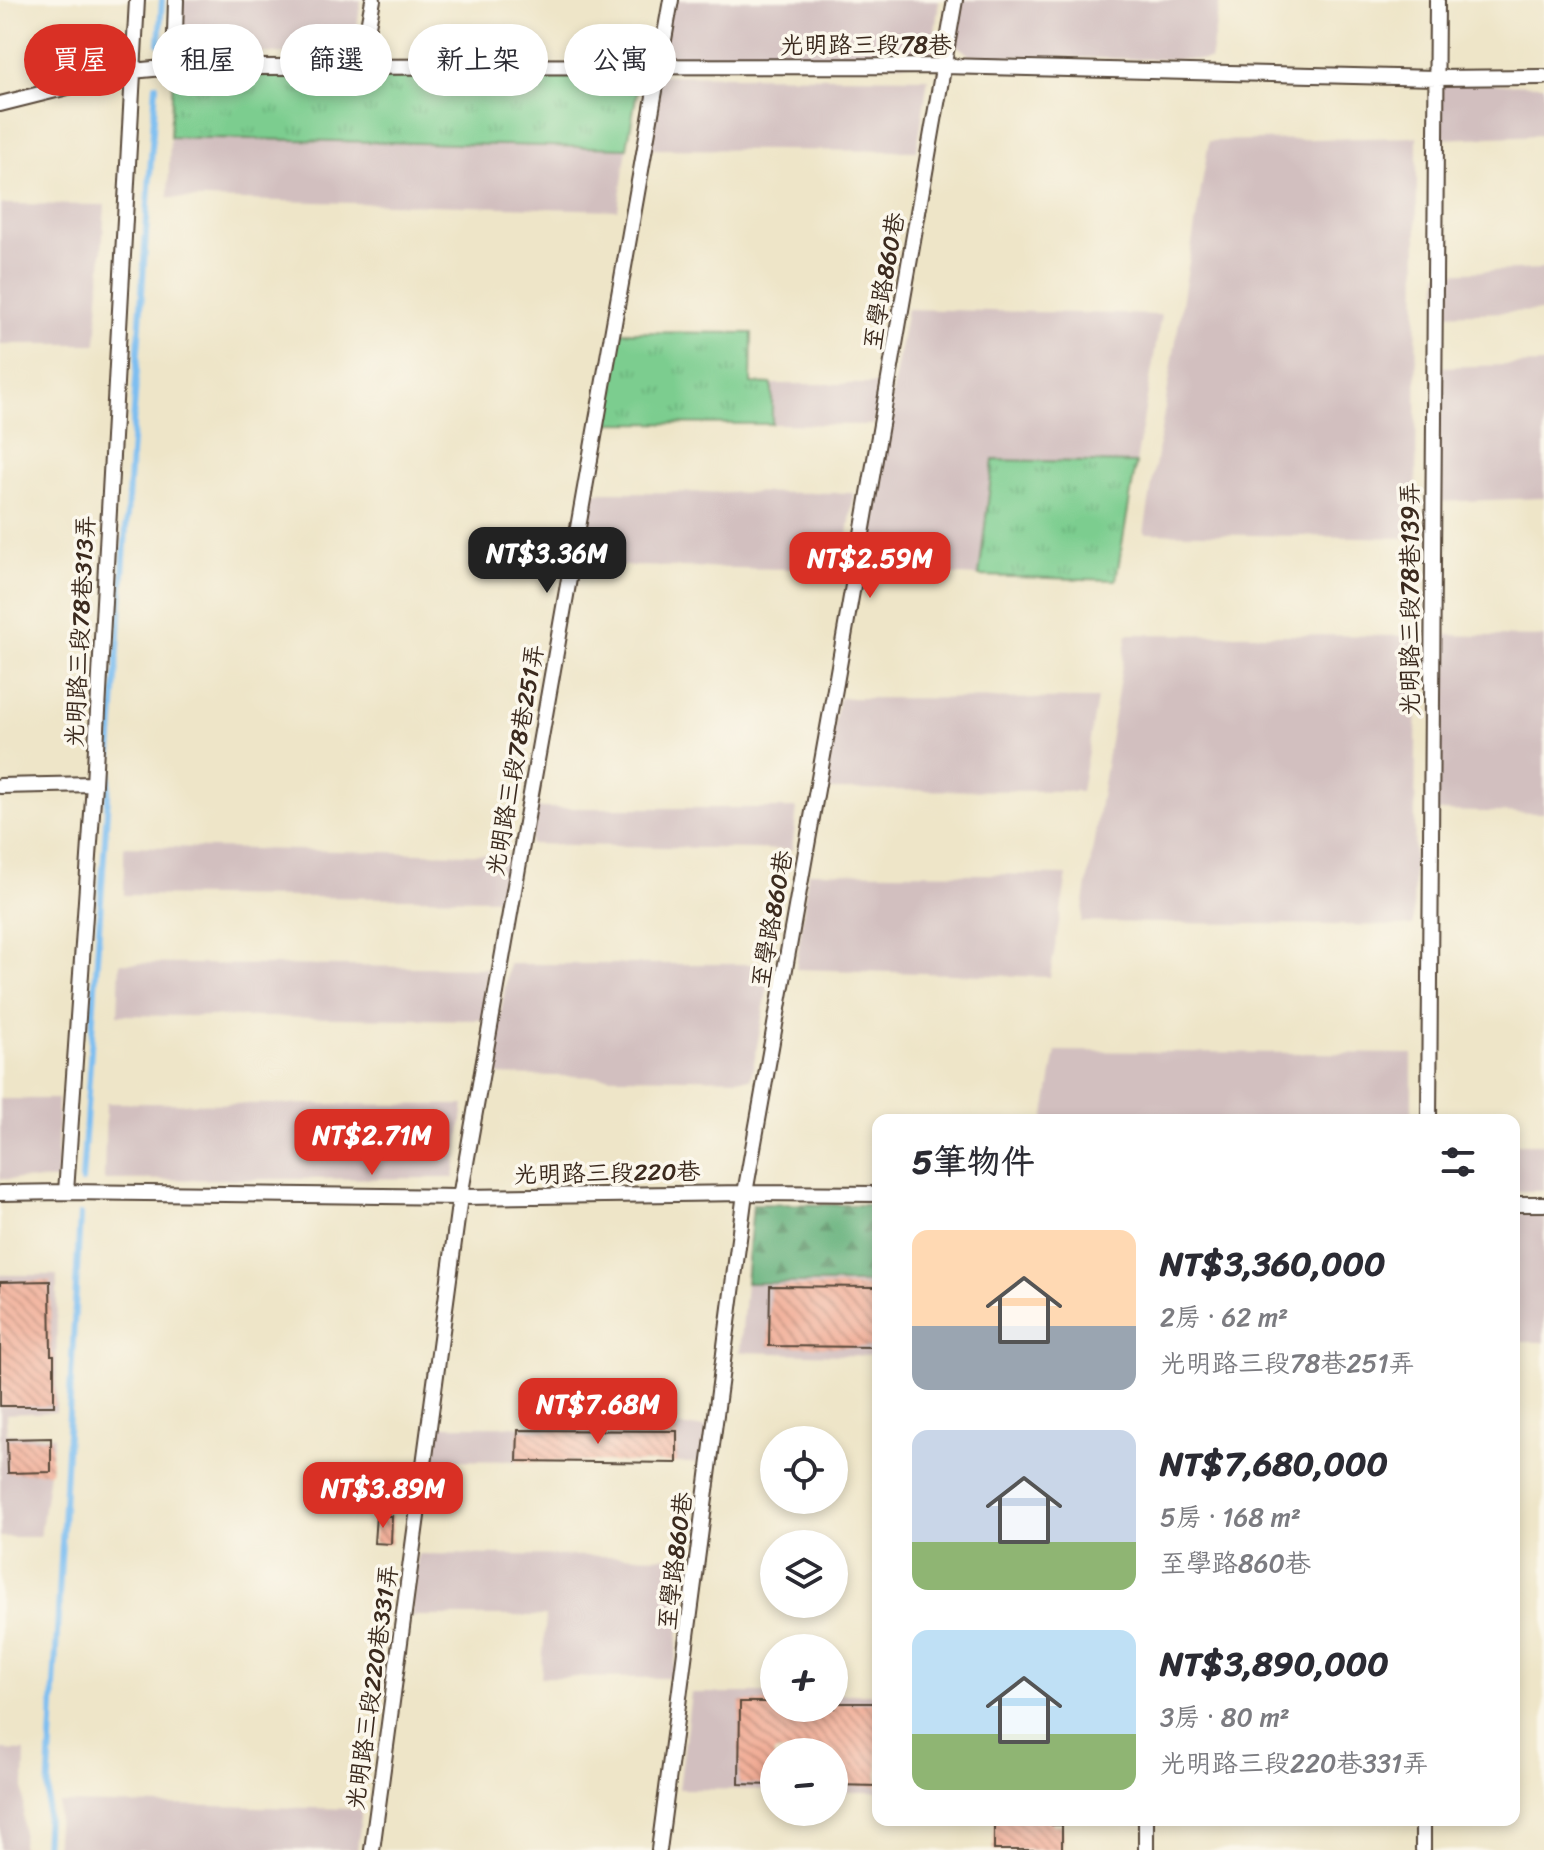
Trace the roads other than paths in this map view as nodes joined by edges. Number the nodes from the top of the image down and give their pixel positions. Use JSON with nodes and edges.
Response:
{"nodes":[{"id":1,"x":137,"y":0,"type":"edge"},
{"id":2,"x":176,"y":0,"type":"edge"},
{"id":3,"x":373,"y":0,"type":"edge"},
{"id":4,"x":671,"y":0,"type":"edge"},
{"id":5,"x":955,"y":0,"type":"edge"},
{"id":6,"x":1437,"y":0,"type":"edge"},
{"id":7,"x":135,"y":24,"type":"edge"},
{"id":8,"x":175,"y":24,"type":"edge"},
{"id":9,"x":368,"y":24,"type":"edge"},
{"id":10,"x":667,"y":24,"type":"edge"},
{"id":11,"x":943,"y":66,"type":"junction"},
{"id":12,"x":392,"y":67,"type":"edge"},
{"id":13,"x":564,"y":67,"type":"edge"},
{"id":14,"x":676,"y":67,"type":"edge"},
{"id":15,"x":1544,"y":77,"type":"edge"},
{"id":16,"x":1436,"y":78,"type":"junction"},
{"id":17,"x":32,"y":96,"type":"edge"},
{"id":18,"x":131,"y":96,"type":"edge"},
{"id":19,"x":654,"y":96,"type":"edge"},
{"id":20,"x":0,"y":104,"type":"edge"},
{"id":21,"x":94,"y":784,"type":"junction"},
{"id":22,"x":0,"y":786,"type":"edge"},
{"id":23,"x":1429,"y":1114,"type":"edge"},
{"id":24,"x":66,"y":1192,"type":"junction"},
{"id":25,"x":0,"y":1193,"type":"edge"},
{"id":26,"x":745,"y":1193,"type":"junction"},
{"id":27,"x":872,"y":1194,"type":"edge"},
{"id":28,"x":460,"y":1197,"type":"junction"},
{"id":29,"x":1520,"y":1204,"type":"edge"},
{"id":30,"x":1544,"y":1204,"type":"edge"},
{"id":31,"x":1146,"y":1826,"type":"edge"},
{"id":32,"x":1423,"y":1826,"type":"edge"},
{"id":33,"x":372,"y":1850,"type":"edge"},
{"id":34,"x":659,"y":1850,"type":"edge"},
{"id":35,"x":1146,"y":1850,"type":"edge"},
{"id":36,"x":1423,"y":1850,"type":"edge"}],
"edges":[{"from":1,"to":7,"type":"street","name":"光明路三段78巷313弄"},
{"from":2,"to":8,"type":"street"},
{"from":3,"to":9,"type":"street"},
{"from":4,"to":10,"type":"street","name":"光明路三段78巷251弄"},
{"from":5,"to":11,"type":"street","name":"至學路860巷"},
{"from":6,"to":16,"type":"street","name":"光明路三段78巷139弄"},
{"from":11,"to":14,"type":"street","name":"光明路三段78巷"},
{"from":11,"to":16,"type":"street","name":"光明路三段78巷"},
{"from":11,"to":26,"type":"street","name":"至學路860巷"},
{"from":12,"to":13,"type":"street","name":"光明路三段78巷"},
{"from":15,"to":16,"type":"street","name":"光明路三段78巷"},
{"from":16,"to":23,"type":"street","name":"光明路三段78巷139弄"},
{"from":17,"to":20,"type":"street","name":"光明路三段78巷"},
{"from":18,"to":21,"type":"street","name":"光明路三段78巷313弄"},
{"from":19,"to":28,"type":"street","name":"光明路三段78巷251弄"},
{"from":21,"to":22,"type":"street"},
{"from":21,"to":24,"type":"street","name":"光明路三段78巷313弄"},
{"from":24,"to":25,"type":"street","name":"光明路三段220巷"},
{"from":24,"to":28,"type":"street","name":"光明路三段220巷"},
{"from":26,"to":27,"type":"street","name":"光明路三段220巷"},
{"from":26,"to":28,"type":"street","name":"光明路三段220巷"},
{"from":26,"to":34,"type":"street","name":"至學路860巷"},
{"from":28,"to":33,"type":"street","name":"光明路三段220巷331弄"},
{"from":29,"to":30,"type":"street"},
{"from":31,"to":35,"type":"street"},
{"from":32,"to":36,"type":"street"}]}
